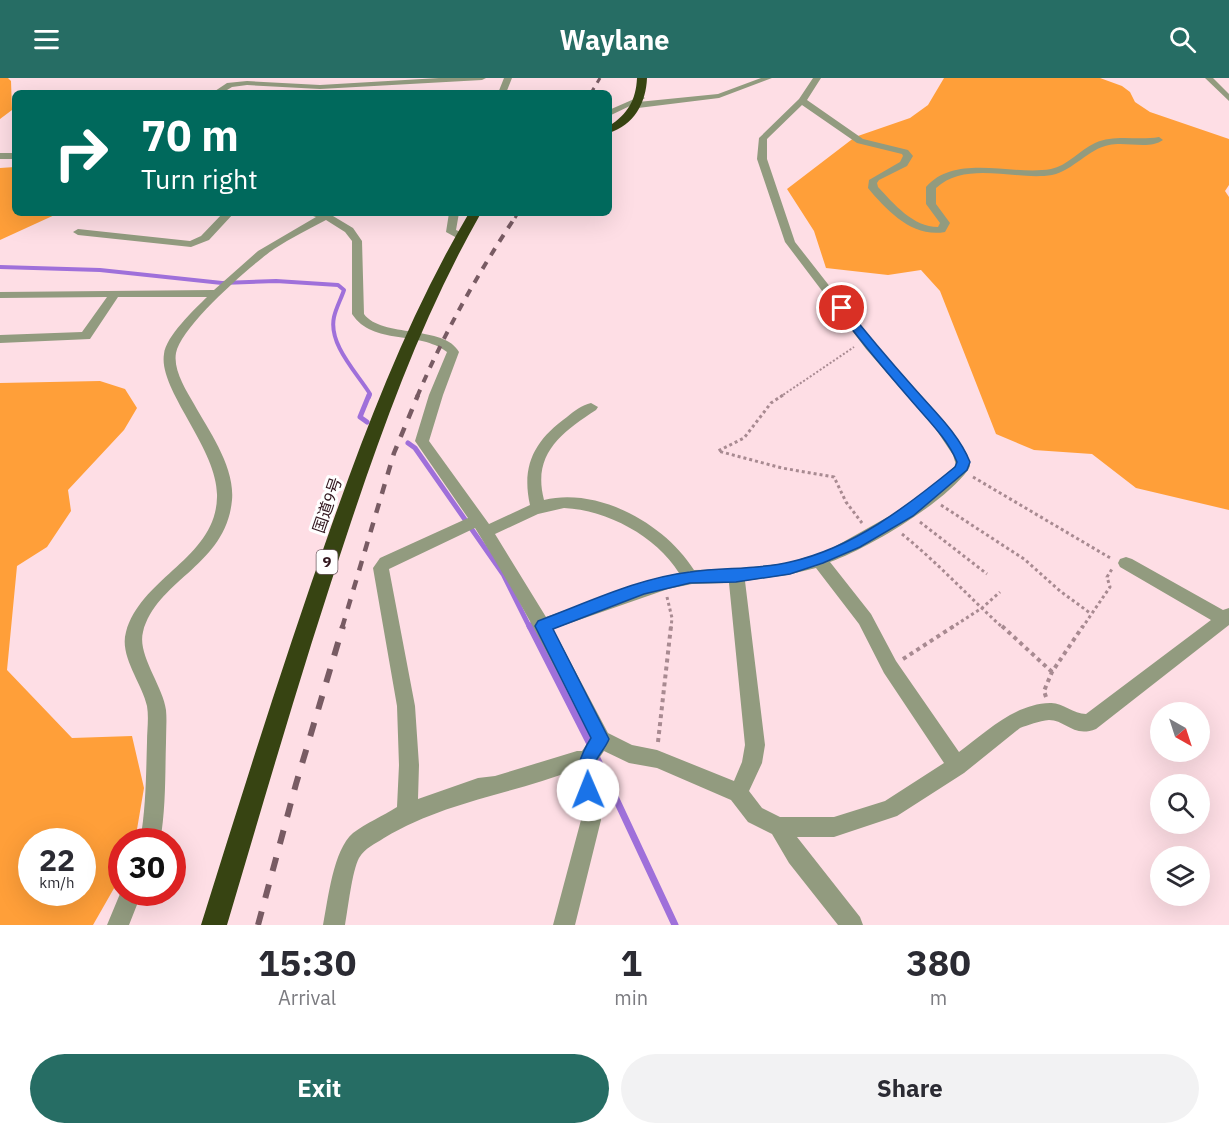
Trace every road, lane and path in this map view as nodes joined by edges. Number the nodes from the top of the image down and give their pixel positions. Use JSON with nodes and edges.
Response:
{"nodes":[{"id":1,"x":482,"y":78,"type":"edge"},
{"id":2,"x":642,"y":78,"type":"edge"},
{"id":3,"x":768,"y":78,"type":"edge"},
{"id":4,"x":818,"y":78,"type":"edge"},
{"id":5,"x":1209,"y":78,"type":"edge"},
{"id":6,"x":375,"y":81,"type":"edge"},
{"id":7,"x":221,"y":90,"type":"edge"},
{"id":8,"x":1229,"y":99,"type":"edge"},
{"id":9,"x":802,"y":101,"type":"junction"},
{"id":10,"x":639,"y":102,"type":"junction"},
{"id":11,"x":612,"y":112,"type":"edge"},
{"id":12,"x":612,"y":128,"type":"edge"},
{"id":13,"x":1159,"y":140,"type":"dead end"},
{"id":14,"x":226,"y":216,"type":"edge"},
{"id":15,"x":325,"y":216,"type":"edge"},
{"id":16,"x":332,"y":216,"type":"edge"},
{"id":17,"x":454,"y":216,"type":"edge"},
{"id":18,"x":473,"y":216,"type":"edge"},
{"id":19,"x":78,"y":232,"type":"dead end"},
{"id":20,"x":460,"y":236,"type":"junction"},
{"id":21,"x":219,"y":293,"type":"junction"},
{"id":22,"x":115,"y":294,"type":"junction"},
{"id":23,"x":0,"y":295,"type":"edge"},
{"id":24,"x":411,"y":334,"type":"junction"},
{"id":25,"x":0,"y":339,"type":"edge"},
{"id":26,"x":865,"y":339,"type":"junction"},
{"id":27,"x":591,"y":407,"type":"dead end"},
{"id":28,"x":961,"y":470,"type":"junction"},
{"id":29,"x":930,"y":497,"type":"junction"},
{"id":30,"x":538,"y":508,"type":"junction"},
{"id":31,"x":908,"y":512,"type":"junction"},
{"id":32,"x":889,"y":523,"type":"junction"},
{"id":33,"x":476,"y":525,"type":"junction"},
{"id":34,"x":872,"y":533,"type":"junction"},
{"id":35,"x":818,"y":559,"type":"junction"},
{"id":36,"x":1121,"y":562,"type":"junction"},
{"id":37,"x":987,"y":574,"type":"dead end"},
{"id":38,"x":736,"y":576,"type":"junction"},
{"id":39,"x":690,"y":578,"type":"junction"},
{"id":40,"x":664,"y":584,"type":"junction"},
{"id":41,"x":1000,"y":591,"type":"dead end"},
{"id":42,"x":982,"y":608,"type":"junction"},
{"id":43,"x":1090,"y":613,"type":"junction"},
{"id":44,"x":1227,"y":617,"type":"edge"},
{"id":45,"x":543,"y":626,"type":"junction"},
{"id":46,"x":890,"y":667,"type":"junction"},
{"id":47,"x":1052,"y":672,"type":"junction"},
{"id":48,"x":1052,"y":711,"type":"junction"},
{"id":49,"x":593,"y":751,"type":"junction"},
{"id":50,"x":657,"y":759,"type":"junction"},
{"id":51,"x":957,"y":766,"type":"junction"},
{"id":52,"x":738,"y":793,"type":"junction"},
{"id":53,"x":407,"y":813,"type":"junction"},
{"id":54,"x":779,"y":827,"type":"junction"},
{"id":55,"x":153,"y":828,"type":"edge"},
{"id":56,"x":125,"y":906,"type":"edge"},
{"id":57,"x":118,"y":925,"type":"edge"},
{"id":58,"x":214,"y":925,"type":"edge"},
{"id":59,"x":334,"y":925,"type":"edge"},
{"id":60,"x":564,"y":925,"type":"edge"},
{"id":61,"x":852,"y":925,"type":"edge"}],
"edges":[{"from":1,"to":6,"type":"street"},
{"from":2,"to":10,"type":"highway"},
{"from":3,"to":10,"type":"street"},
{"from":4,"to":9,"type":"street"},
{"from":5,"to":8,"type":"street"},
{"from":6,"to":7,"type":"street"},
{"from":9,"to":13,"type":"street"},
{"from":9,"to":26,"type":"street"},
{"from":10,"to":11,"type":"street"},
{"from":10,"to":12,"type":"highway"},
{"from":14,"to":19,"type":"street"},
{"from":15,"to":21,"type":"street"},
{"from":16,"to":24,"type":"street"},
{"from":17,"to":20,"type":"street"},
{"from":18,"to":20,"type":"highway","name":"国道9号","number":"9"},
{"from":20,"to":24,"type":"highway","name":"国道9号","number":"9"},
{"from":21,"to":22,"type":"street"},
{"from":21,"to":55,"type":"street"},
{"from":22,"to":23,"type":"street"},
{"from":22,"to":25,"type":"street"},
{"from":24,"to":33,"type":"street"},
{"from":24,"to":58,"type":"highway","name":"国道9号","number":"9"},
{"from":26,"to":28,"type":"street"},
{"from":26,"to":34,"type":"path"},
{"from":27,"to":30,"type":"street"},
{"from":28,"to":29,"type":"street"},
{"from":28,"to":36,"type":"path"},
{"from":29,"to":31,"type":"street"},
{"from":29,"to":43,"type":"path"},
{"from":30,"to":33,"type":"street"},
{"from":30,"to":39,"type":"street"},
{"from":31,"to":32,"type":"street"},
{"from":31,"to":37,"type":"path"},
{"from":32,"to":34,"type":"street"},
{"from":32,"to":42,"type":"path"},
{"from":33,"to":45,"type":"street"},
{"from":33,"to":53,"type":"street"},
{"from":34,"to":35,"type":"street"},
{"from":35,"to":38,"type":"street"},
{"from":35,"to":46,"type":"street"},
{"from":36,"to":43,"type":"path"},
{"from":36,"to":44,"type":"street"},
{"from":38,"to":39,"type":"street"},
{"from":38,"to":52,"type":"street"},
{"from":39,"to":40,"type":"street"},
{"from":40,"to":45,"type":"street"},
{"from":40,"to":50,"type":"path"},
{"from":41,"to":42,"type":"path"},
{"from":42,"to":46,"type":"path"},
{"from":42,"to":47,"type":"path"},
{"from":43,"to":47,"type":"path"},
{"from":44,"to":48,"type":"street"},
{"from":45,"to":49,"type":"street"},
{"from":46,"to":51,"type":"street"},
{"from":47,"to":48,"type":"path"},
{"from":48,"to":51,"type":"street"},
{"from":49,"to":50,"type":"street"},
{"from":49,"to":53,"type":"street"},
{"from":49,"to":60,"type":"street"},
{"from":50,"to":52,"type":"street"},
{"from":51,"to":54,"type":"street"},
{"from":52,"to":54,"type":"street"},
{"from":53,"to":59,"type":"street"},
{"from":54,"to":61,"type":"street"},
{"from":56,"to":57,"type":"street"}]}
